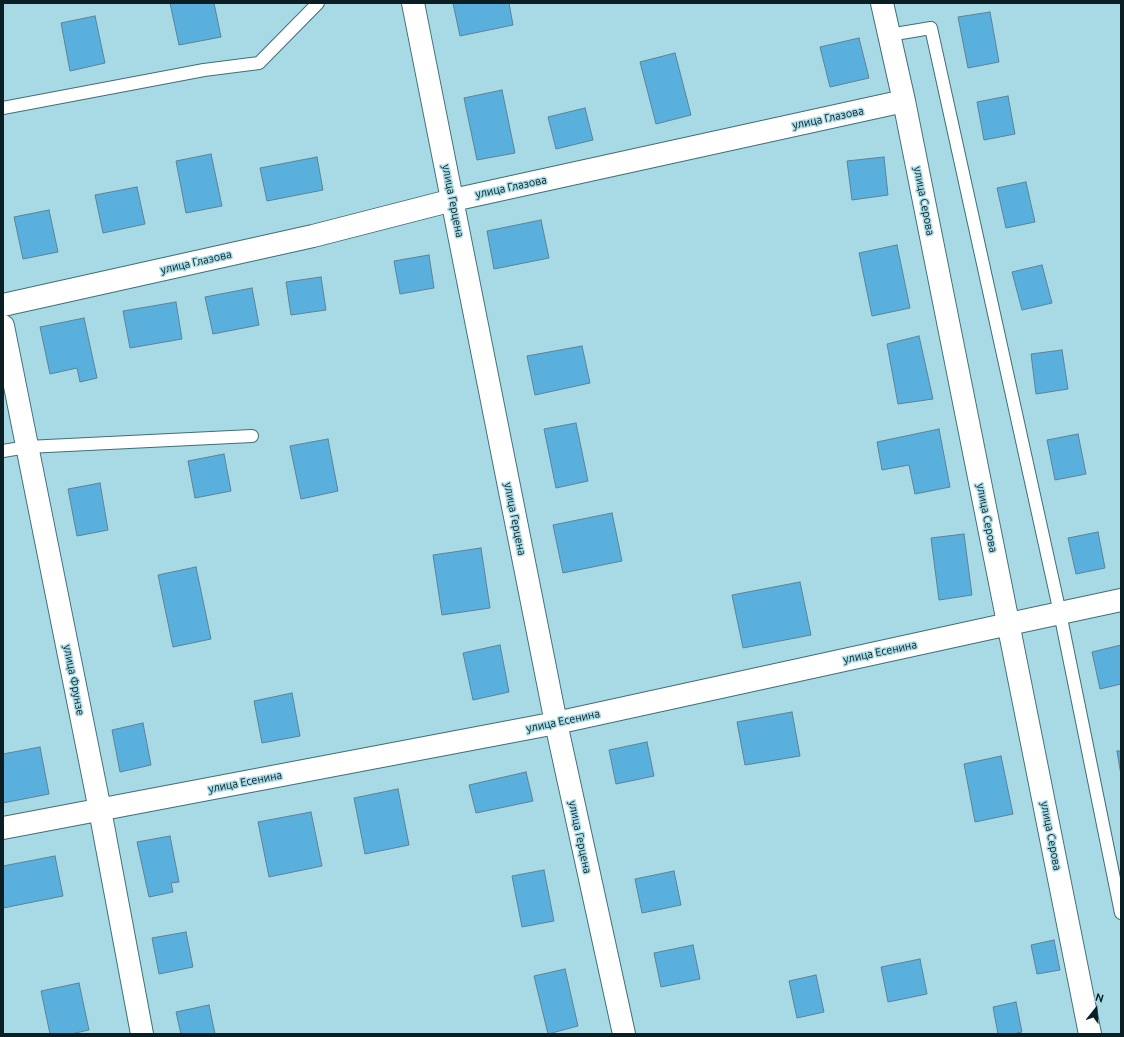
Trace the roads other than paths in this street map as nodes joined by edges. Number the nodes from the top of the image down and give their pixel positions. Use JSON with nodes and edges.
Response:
{"nodes":[{"id":1,"x":318,"y":3,"type":"edge"},
{"id":2,"x":413,"y":3,"type":"edge"},
{"id":3,"x":882,"y":3,"type":"edge"},
{"id":4,"x":889,"y":35,"type":"junction"},
{"id":5,"x":904,"y":101,"type":"junction"},
{"id":6,"x":3,"y":108,"type":"edge"},
{"id":7,"x":453,"y":200,"type":"junction"},
{"id":8,"x":3,"y":305,"type":"edge"},
{"id":9,"x":3,"y":326,"type":"edge"},
{"id":10,"x":252,"y":436,"type":"dead end"},
{"id":11,"x":27,"y":447,"type":"junction"},
{"id":12,"x":3,"y":451,"type":"edge"},
{"id":13,"x":1121,"y":600,"type":"edge"},
{"id":14,"x":1060,"y":613,"type":"junction"},
{"id":15,"x":1009,"y":624,"type":"junction"},
{"id":16,"x":556,"y":723,"type":"junction"},
{"id":17,"x":100,"y":810,"type":"junction"},
{"id":18,"x":3,"y":828,"type":"edge"},
{"id":19,"x":1121,"y":913,"type":"edge"},
{"id":20,"x":142,"y":1034,"type":"edge"},
{"id":21,"x":624,"y":1034,"type":"edge"},
{"id":22,"x":1090,"y":1034,"type":"edge"}],
"edges":[{"from":1,"to":6,"type":"lane"},
{"from":2,"to":7,"type":"street","name":"улица Герцена"},
{"from":3,"to":4,"type":"street","name":"улица Серова"},
{"from":4,"to":5,"type":"street","name":"улица Серова"},
{"from":4,"to":14,"type":"lane"},
{"from":5,"to":7,"type":"street","name":"улица Глазова"},
{"from":5,"to":15,"type":"street","name":"улица Серова"},
{"from":7,"to":8,"type":"street","name":"улица Глазова"},
{"from":7,"to":16,"type":"street","name":"улица Герцена"},
{"from":9,"to":11,"type":"street","name":"улица Фрунзе"},
{"from":10,"to":11,"type":"lane"},
{"from":11,"to":12,"type":"lane"},
{"from":11,"to":17,"type":"street","name":"улица Фрунзе"},
{"from":13,"to":14,"type":"street","name":"улица Есенина"},
{"from":14,"to":15,"type":"street","name":"улица Есенина"},
{"from":14,"to":19,"type":"lane"},
{"from":15,"to":16,"type":"street","name":"улица Есенина"},
{"from":15,"to":22,"type":"street","name":"улица Серова"},
{"from":16,"to":17,"type":"street","name":"улица Есенина"},
{"from":16,"to":21,"type":"street","name":"улица Герцена"},
{"from":17,"to":18,"type":"street","name":"улица Есенина"},
{"from":17,"to":20,"type":"street","name":"улица Фрунзе"}]}
